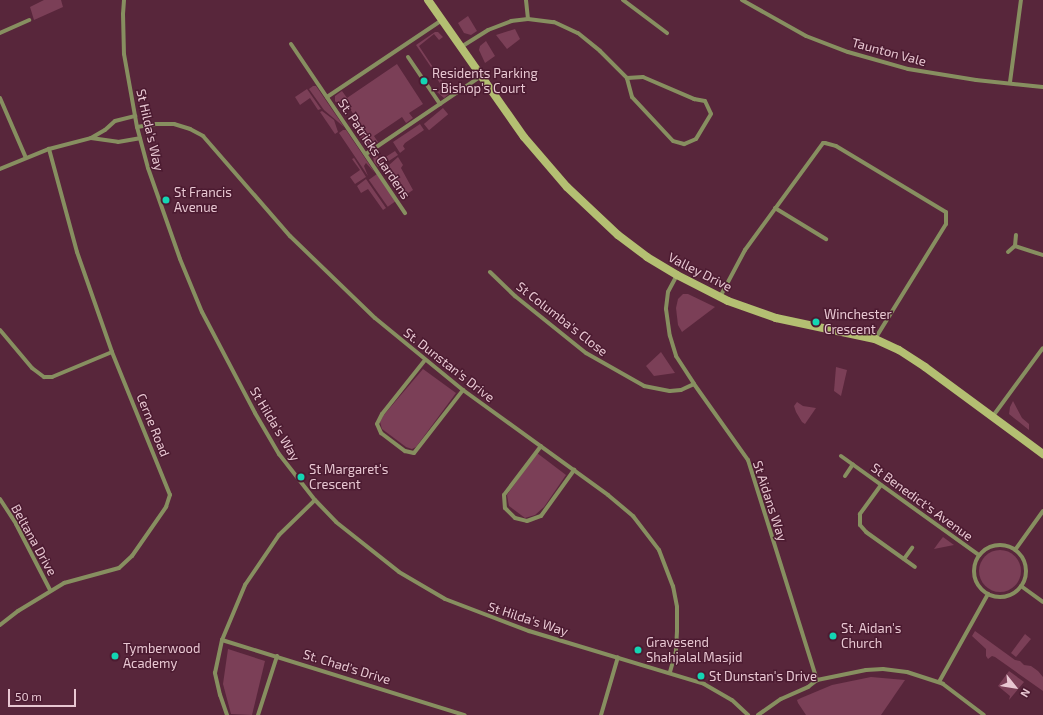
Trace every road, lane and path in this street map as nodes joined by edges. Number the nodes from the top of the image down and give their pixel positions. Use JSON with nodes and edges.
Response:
{"nodes":[{"id":1,"x":124,"y":0,"type":"edge"},
{"id":2,"x":428,"y":0,"type":"edge"},
{"id":3,"x":526,"y":0,"type":"edge"},
{"id":4,"x":623,"y":0,"type":"edge"},
{"id":5,"x":742,"y":0,"type":"edge"},
{"id":6,"x":1021,"y":0,"type":"edge"},
{"id":7,"x":528,"y":19,"type":"junction"},
{"id":8,"x":29,"y":20,"type":"dead end"},
{"id":9,"x":442,"y":20,"type":"junction"},
{"id":10,"x":0,"y":33,"type":"edge"},
{"id":11,"x":667,"y":33,"type":"dead end"},
{"id":12,"x":291,"y":44,"type":"dead end"},
{"id":13,"x":461,"y":47,"type":"junction"},
{"id":14,"x":408,"y":57,"type":"dead end"},
{"id":15,"x":481,"y":76,"type":"junction"},
{"id":16,"x":627,"y":78,"type":"junction"},
{"id":17,"x":1010,"y":82,"type":"junction"},
{"id":18,"x":1043,"y":87,"type":"edge"},
{"id":19,"x":327,"y":97,"type":"junction"},
{"id":20,"x":0,"y":98,"type":"edge"},
{"id":21,"x":440,"y":104,"type":"junction"},
{"id":22,"x":135,"y":116,"type":"junction"},
{"id":23,"x":137,"y":127,"type":"junction"},
{"id":24,"x":92,"y":138,"type":"junction"},
{"id":25,"x":140,"y":138,"type":"junction"},
{"id":26,"x":49,"y":149,"type":"junction"},
{"id":27,"x":366,"y":154,"type":"junction"},
{"id":28,"x":26,"y":158,"type":"junction"},
{"id":29,"x":0,"y":169,"type":"edge"},
{"id":30,"x":775,"y":208,"type":"junction"},
{"id":31,"x":405,"y":213,"type":"dead end"},
{"id":32,"x":1016,"y":235,"type":"dead end"},
{"id":33,"x":826,"y":239,"type":"dead end"},
{"id":34,"x":1015,"y":246,"type":"junction"},
{"id":35,"x":1008,"y":252,"type":"dead end"},
{"id":36,"x":1043,"y":255,"type":"edge"},
{"id":37,"x":490,"y":272,"type":"dead end"},
{"id":38,"x":677,"y":275,"type":"junction"},
{"id":39,"x":720,"y":297,"type":"junction"},
{"id":40,"x":0,"y":330,"type":"edge"},
{"id":41,"x":875,"y":339,"type":"junction"},
{"id":42,"x":1043,"y":348,"type":"edge"},
{"id":43,"x":112,"y":352,"type":"junction"},
{"id":44,"x":425,"y":360,"type":"junction"},
{"id":45,"x":694,"y":384,"type":"junction"},
{"id":46,"x":463,"y":390,"type":"junction"},
{"id":47,"x":993,"y":416,"type":"junction"},
{"id":48,"x":541,"y":446,"type":"junction"},
{"id":49,"x":1043,"y":454,"type":"edge"},
{"id":50,"x":841,"y":456,"type":"dead end"},
{"id":51,"x":853,"y":464,"type":"junction"},
{"id":52,"x":574,"y":470,"type":"junction"},
{"id":53,"x":845,"y":476,"type":"dead end"},
{"id":54,"x":881,"y":485,"type":"junction"},
{"id":55,"x":0,"y":499,"type":"edge"},
{"id":56,"x":315,"y":500,"type":"junction"},
{"id":57,"x":1043,"y":511,"type":"edge"},
{"id":58,"x":912,"y":548,"type":"dead end"},
{"id":59,"x":1015,"y":550,"type":"junction"},
{"id":60,"x":979,"y":555,"type":"junction"},
{"id":61,"x":904,"y":559,"type":"junction"},
{"id":62,"x":915,"y":567,"type":"dead end"},
{"id":63,"x":1021,"y":586,"type":"junction"},
{"id":64,"x":50,"y":590,"type":"junction"},
{"id":65,"x":988,"y":594,"type":"junction"},
{"id":66,"x":1043,"y":602,"type":"edge"},
{"id":67,"x":0,"y":625,"type":"edge"},
{"id":68,"x":222,"y":640,"type":"junction"},
{"id":69,"x":277,"y":656,"type":"junction"},
{"id":70,"x":618,"y":657,"type":"junction"},
{"id":71,"x":670,"y":672,"type":"junction"},
{"id":72,"x":817,"y":680,"type":"junction"},
{"id":73,"x":939,"y":682,"type":"junction"},
{"id":74,"x":227,"y":715,"type":"edge"},
{"id":75,"x":258,"y":715,"type":"edge"},
{"id":76,"x":465,"y":715,"type":"edge"},
{"id":77,"x":601,"y":715,"type":"edge"},
{"id":78,"x":748,"y":715,"type":"edge"},
{"id":79,"x":758,"y":715,"type":"edge"},
{"id":80,"x":984,"y":715,"type":"edge"}],
"edges":[{"from":1,"to":22,"type":"street","name":"St Hilda's Way"},
{"from":2,"to":9,"type":"street","name":"Valley Drive"},
{"from":3,"to":7,"type":"street"},
{"from":4,"to":11,"type":"street"},
{"from":5,"to":17,"type":"street","name":"Taunton Vale"},
{"from":6,"to":17,"type":"street"},
{"from":7,"to":13,"type":"street"},
{"from":7,"to":16,"type":"street"},
{"from":8,"to":10,"type":"street"},
{"from":9,"to":13,"type":"street","name":"Valley Drive"},
{"from":9,"to":19,"type":"street","name":"St. Patricks Gardens"},
{"from":12,"to":19,"type":"street","name":"St. Patricks Gardens"},
{"from":13,"to":15,"type":"street","name":"Valley Drive"},
{"from":14,"to":21,"type":"street"},
{"from":15,"to":21,"type":"street"},
{"from":15,"to":38,"type":"street","name":"Valley Drive"},
{"from":16,"to":16,"type":"street"},
{"from":17,"to":18,"type":"street","name":"Taunton Vale"},
{"from":19,"to":27,"type":"street","name":"St. Patricks Gardens"},
{"from":20,"to":28,"type":"street"},
{"from":21,"to":27,"type":"street"},
{"from":22,"to":23,"type":"street","name":"St Hilda's Way"},
{"from":22,"to":24,"type":"street"},
{"from":23,"to":25,"type":"street","name":"St Hilda's Way"},
{"from":23,"to":44,"type":"street","name":"St. Dunstan's Drive"},
{"from":24,"to":25,"type":"street"},
{"from":24,"to":26,"type":"street"},
{"from":25,"to":56,"type":"street","name":"St Hilda's Way"},
{"from":26,"to":28,"type":"street"},
{"from":26,"to":43,"type":"street","name":"Cerne Road"},
{"from":27,"to":31,"type":"street","name":"St. Patricks Gardens"},
{"from":28,"to":29,"type":"street"},
{"from":30,"to":33,"type":"street"},
{"from":30,"to":39,"type":"street"},
{"from":30,"to":41,"type":"street"},
{"from":32,"to":34,"type":"street"},
{"from":34,"to":35,"type":"street"},
{"from":34,"to":36,"type":"street"},
{"from":37,"to":45,"type":"street","name":"St Columba's Close"},
{"from":38,"to":39,"type":"street","name":"Valley Drive"},
{"from":38,"to":45,"type":"street","name":"St Aidans Way"},
{"from":39,"to":41,"type":"street","name":"Valley Drive"},
{"from":40,"to":43,"type":"street"},
{"from":41,"to":47,"type":"street","name":"Valley Drive"},
{"from":42,"to":47,"type":"street"},
{"from":43,"to":64,"type":"street","name":"Cerne Road"},
{"from":44,"to":46,"type":"street","name":"St. Dunstan's Drive"},
{"from":44,"to":46,"type":"street"},
{"from":45,"to":72,"type":"street","name":"St Aidans Way"},
{"from":46,"to":48,"type":"street","name":"St. Dunstan's Drive"},
{"from":47,"to":49,"type":"street","name":"Valley Drive"},
{"from":48,"to":52,"type":"street","name":"St. Dunstan's Drive"},
{"from":48,"to":52,"type":"street"},
{"from":50,"to":51,"type":"street","name":"St Benedict's Avenue"},
{"from":51,"to":53,"type":"street","name":"St Benedict's Avenue"},
{"from":51,"to":54,"type":"street","name":"St Benedict's Avenue"},
{"from":52,"to":71,"type":"street","name":"St. Dunstan's Drive"},
{"from":54,"to":60,"type":"street","name":"St Benedict's Avenue"},
{"from":54,"to":61,"type":"street"},
{"from":55,"to":64,"type":"street","name":"Beltana Drive"},
{"from":56,"to":68,"type":"street"},
{"from":56,"to":70,"type":"street","name":"St Hilda's Way"},
{"from":57,"to":59,"type":"street"},
{"from":58,"to":61,"type":"street"},
{"from":59,"to":60,"type":"street","name":"St Benedict's Avenue"},
{"from":59,"to":63,"type":"street"},
{"from":60,"to":65,"type":"street","name":"St Benedict's Avenue"},
{"from":61,"to":62,"type":"street"},
{"from":63,"to":65,"type":"street"},
{"from":63,"to":66,"type":"street"},
{"from":64,"to":67,"type":"street","name":"Cerne Road"},
{"from":65,"to":73,"type":"street"},
{"from":68,"to":69,"type":"street","name":"St. Chad's Drive"},
{"from":68,"to":74,"type":"street"},
{"from":69,"to":75,"type":"street"},
{"from":69,"to":76,"type":"street","name":"St. Chad's Drive"},
{"from":70,"to":71,"type":"street","name":"St Hilda's Way"},
{"from":70,"to":77,"type":"street"},
{"from":71,"to":78,"type":"street","name":"St Hilda's Way"},
{"from":72,"to":73,"type":"street"},
{"from":72,"to":79,"type":"street"},
{"from":73,"to":80,"type":"street"}]}
